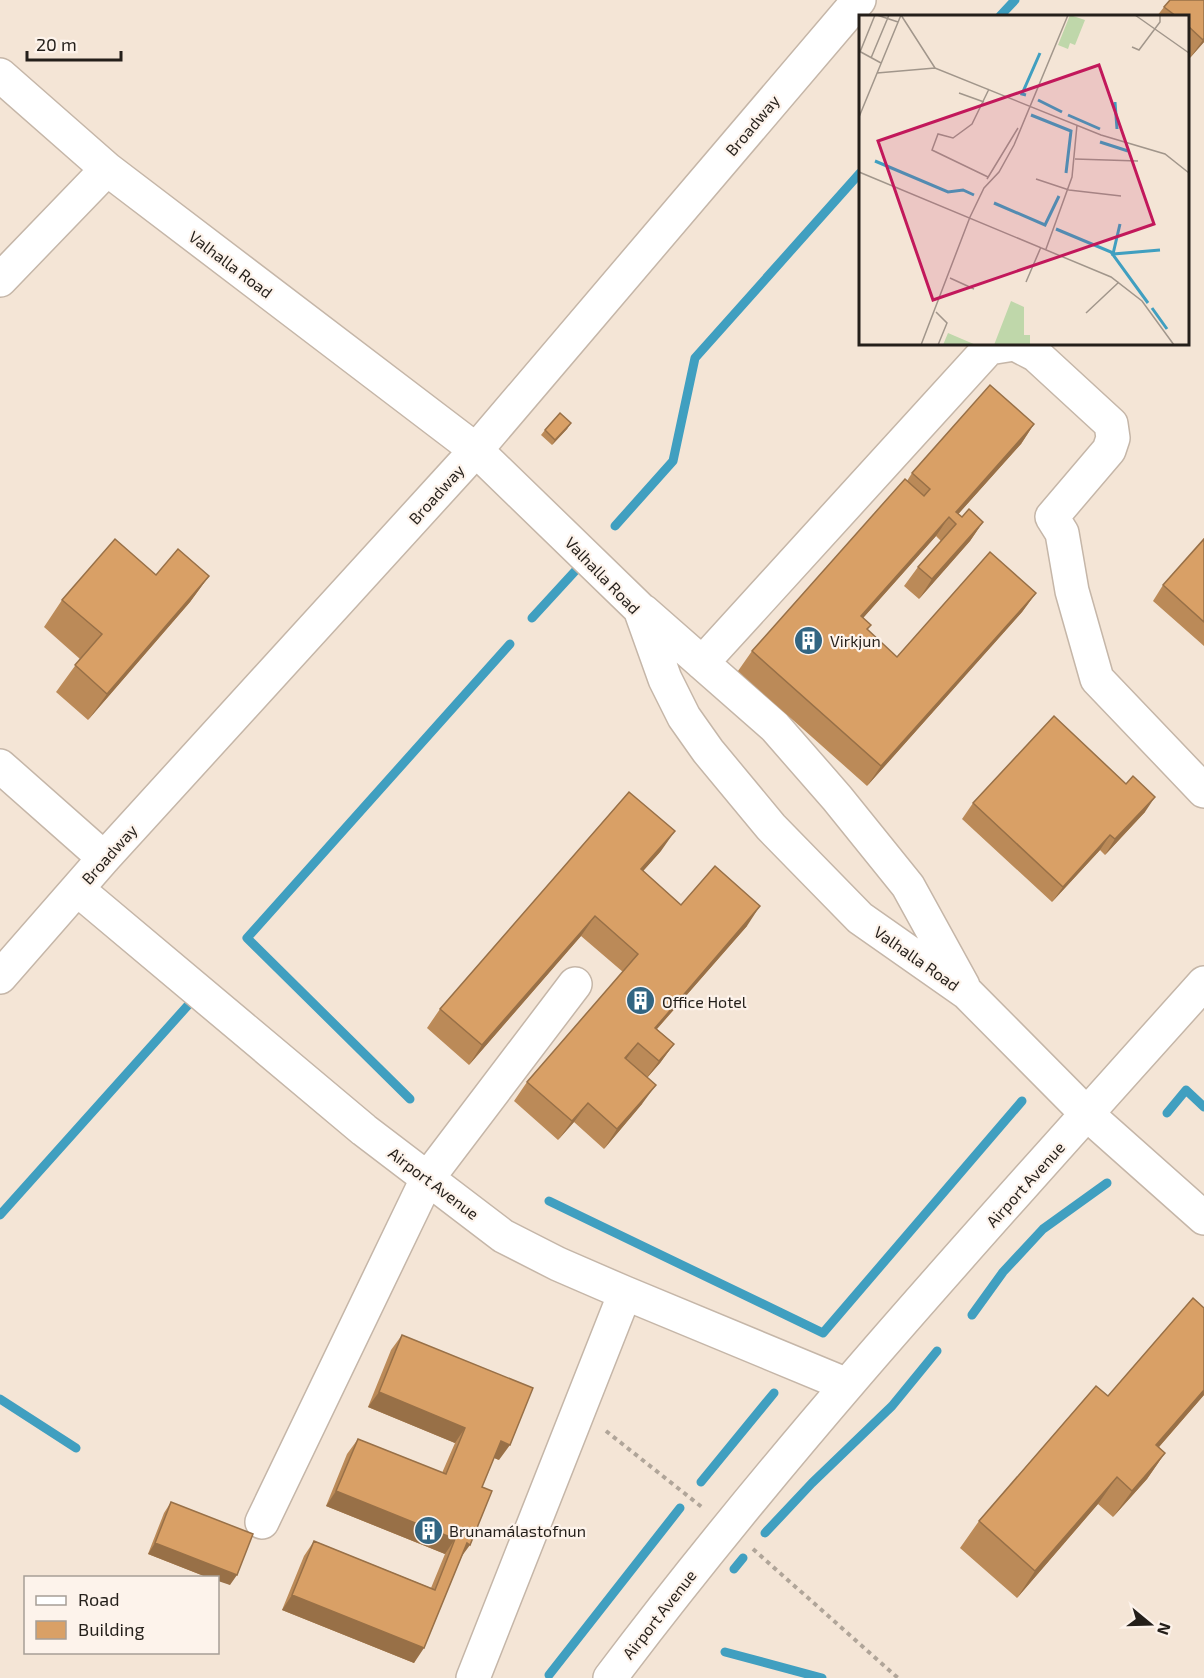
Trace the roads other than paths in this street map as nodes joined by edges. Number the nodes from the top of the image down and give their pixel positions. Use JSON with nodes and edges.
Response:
{"nodes":[{"id":1,"x":859,"y":0,"type":"edge"},
{"id":2,"x":0,"y":75,"type":"edge"},
{"id":3,"x":106,"y":169,"type":"junction"},
{"id":4,"x":0,"y":280,"type":"edge"},
{"id":5,"x":1009,"y":345,"type":"edge"},
{"id":6,"x":1017,"y":345,"type":"edge"},
{"id":7,"x":476,"y":450,"type":"junction"},
{"id":8,"x":640,"y":609,"type":"junction"},
{"id":9,"x":702,"y":663,"type":"junction"},
{"id":10,"x":0,"y":766,"type":"edge"},
{"id":11,"x":1204,"y":791,"type":"edge"},
{"id":12,"x":104,"y":858,"type":"junction"},
{"id":13,"x":77,"y":889,"type":"junction"},
{"id":14,"x":0,"y":977,"type":"edge"},
{"id":15,"x":1204,"y":983,"type":"edge"},
{"id":16,"x":575,"y":984,"type":"dead end"},
{"id":17,"x":967,"y":993,"type":"junction"},
{"id":18,"x":1087,"y":1114,"type":"junction"},
{"id":19,"x":427,"y":1179,"type":"junction"},
{"id":20,"x":1204,"y":1218,"type":"edge"},
{"id":21,"x":625,"y":1293,"type":"junction"},
{"id":22,"x":848,"y":1385,"type":"junction"},
{"id":23,"x":262,"y":1522,"type":"dead end"},
{"id":24,"x":473,"y":1678,"type":"edge"},
{"id":25,"x":610,"y":1678,"type":"edge"}],
"edges":[{"from":1,"to":7,"type":"street","name":"Broadway"},
{"from":2,"to":3,"type":"street","name":"Valhalla Road"},
{"from":3,"to":4,"type":"street"},
{"from":3,"to":7,"type":"street","name":"Valhalla Road"},
{"from":5,"to":9,"type":"street"},
{"from":6,"to":11,"type":"street"},
{"from":7,"to":8,"type":"street","name":"Valhalla Road"},
{"from":7,"to":12,"type":"street","name":"Broadway"},
{"from":8,"to":9,"type":"street"},
{"from":8,"to":17,"type":"street","name":"Valhalla Road"},
{"from":9,"to":17,"type":"street"},
{"from":10,"to":12,"type":"street"},
{"from":12,"to":13,"type":"street","name":"Broadway"},
{"from":13,"to":14,"type":"street","name":"Broadway"},
{"from":13,"to":19,"type":"street","name":"Airport Avenue"},
{"from":15,"to":18,"type":"street","name":"Airport Avenue"},
{"from":16,"to":19,"type":"street"},
{"from":17,"to":18,"type":"street","name":"Valhalla Road"},
{"from":18,"to":20,"type":"street","name":"Valhalla Road"},
{"from":18,"to":22,"type":"street","name":"Airport Avenue"},
{"from":19,"to":21,"type":"street","name":"Airport Avenue"},
{"from":19,"to":23,"type":"street"},
{"from":21,"to":22,"type":"street","name":"Airport Avenue"},
{"from":21,"to":24,"type":"street"},
{"from":22,"to":25,"type":"street","name":"Airport Avenue"}]}
